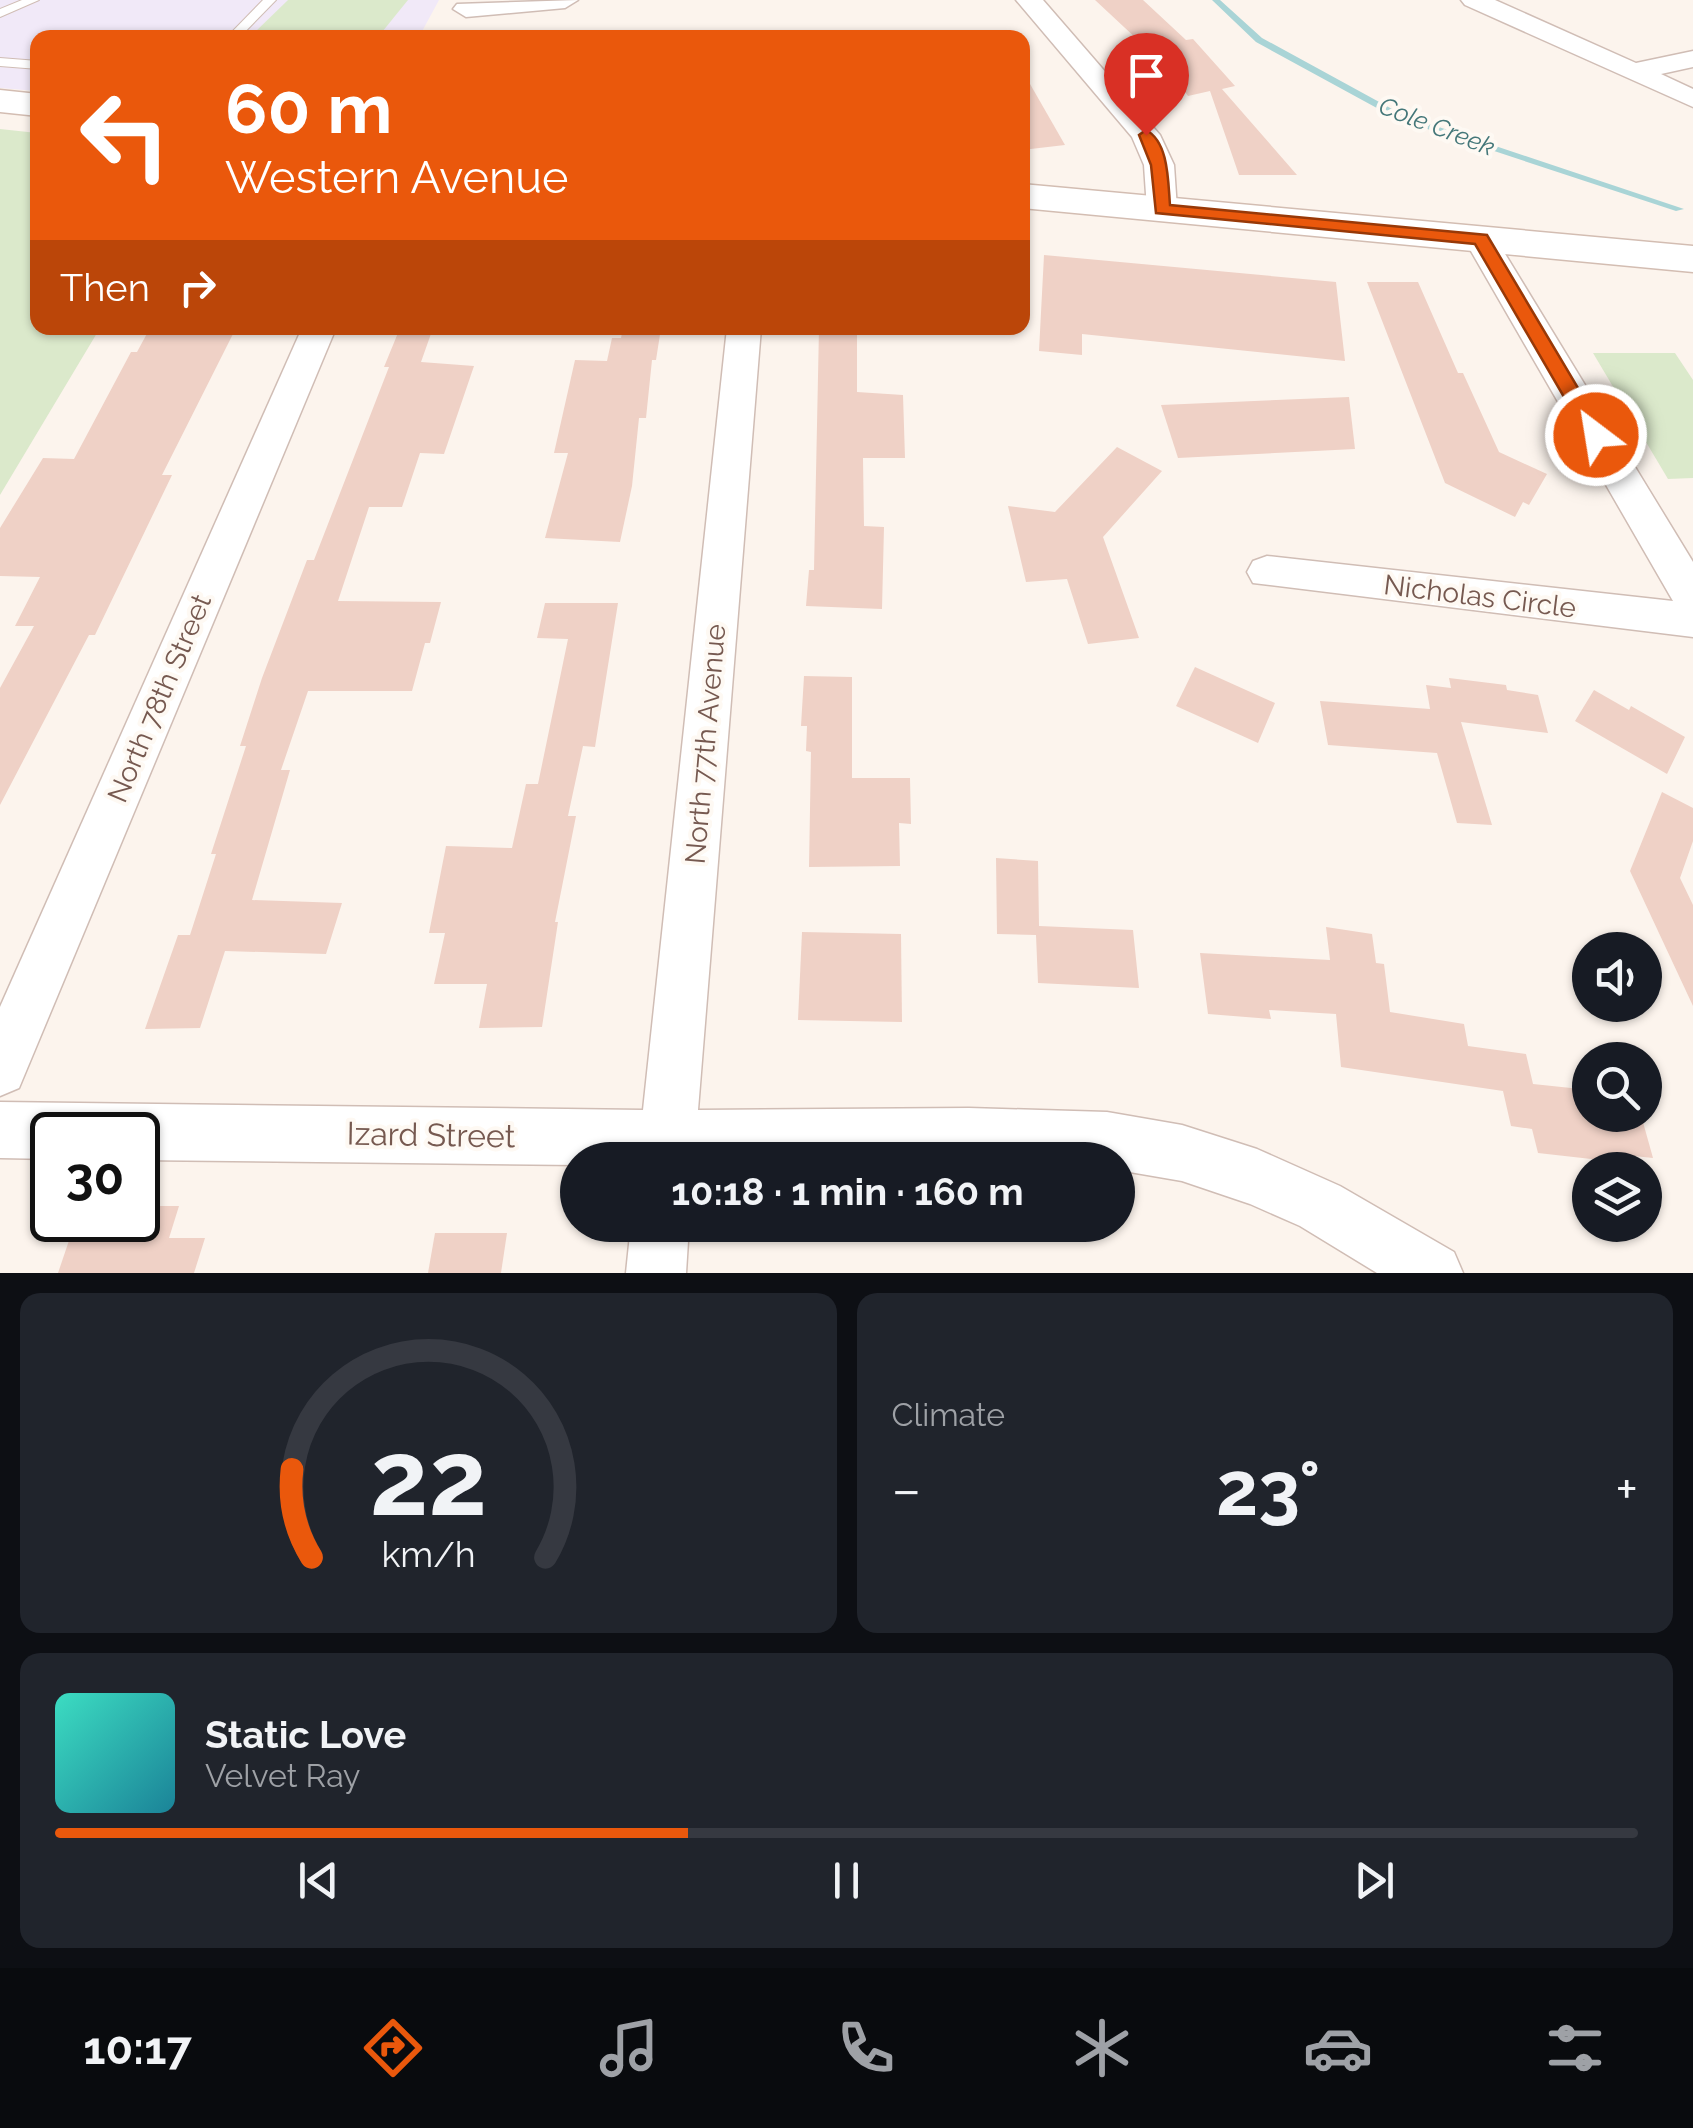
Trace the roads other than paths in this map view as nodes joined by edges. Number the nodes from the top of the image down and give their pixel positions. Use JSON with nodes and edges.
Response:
{"nodes":[{"id":1,"x":33,"y":0,"type":"edge"},
{"id":2,"x":270,"y":0,"type":"edge"},
{"id":3,"x":565,"y":0,"type":"edge"},
{"id":4,"x":1029,"y":0,"type":"edge"},
{"id":5,"x":1474,"y":0,"type":"edge"},
{"id":6,"x":468,"y":4,"type":"edge"},
{"id":7,"x":0,"y":13,"type":"edge"},
{"id":8,"x":240,"y":30,"type":"edge"},
{"id":9,"x":456,"y":30,"type":"edge"},
{"id":10,"x":1693,"y":58,"type":"edge"},
{"id":11,"x":0,"y":62,"type":"edge"},
{"id":12,"x":30,"y":64,"type":"edge"},
{"id":13,"x":1634,"y":72,"type":"junction"},
{"id":14,"x":1693,"y":99,"type":"edge"},
{"id":15,"x":0,"y":102,"type":"edge"},
{"id":16,"x":30,"y":104,"type":"edge"},
{"id":17,"x":1030,"y":197,"type":"edge"},
{"id":18,"x":1162,"y":209,"type":"junction"},
{"id":19,"x":1480,"y":239,"type":"junction"},
{"id":20,"x":1693,"y":259,"type":"edge"},
{"id":21,"x":316,"y":335,"type":"edge"},
{"id":22,"x":743,"y":335,"type":"edge"},
{"id":23,"x":1267,"y":572,"type":"dead end"},
{"id":24,"x":1693,"y":598,"type":"edge"},
{"id":25,"x":1693,"y":620,"type":"edge"},
{"id":26,"x":0,"y":1070,"type":"edge"},
{"id":27,"x":0,"y":1130,"type":"edge"},
{"id":28,"x":668,"y":1142,"type":"edge"},
{"id":29,"x":840,"y":1142,"type":"edge"},
{"id":30,"x":1119,"y":1142,"type":"edge"},
{"id":31,"x":1135,"y":1145,"type":"edge"},
{"id":32,"x":560,"y":1146,"type":"edge"},
{"id":33,"x":659,"y":1242,"type":"edge"},
{"id":34,"x":656,"y":1273,"type":"edge"},
{"id":35,"x":1433,"y":1273,"type":"edge"}],
"edges":[{"from":1,"to":7,"type":"lane"},
{"from":2,"to":8,"type":"lane"},
{"from":3,"to":6,"type":"street"},
{"from":4,"to":18,"type":"street"},
{"from":5,"to":13,"type":"street"},
{"from":6,"to":9,"type":"street"},
{"from":10,"to":13,"type":"street"},
{"from":11,"to":12,"type":"lane"},
{"from":13,"to":14,"type":"street"},
{"from":15,"to":16,"type":"street"},
{"from":17,"to":18,"type":"street"},
{"from":18,"to":19,"type":"street"},
{"from":19,"to":20,"type":"street"},
{"from":19,"to":24,"type":"street"},
{"from":21,"to":26,"type":"street","name":"North 78th Street"},
{"from":22,"to":28,"type":"street","name":"North 77th Avenue"},
{"from":23,"to":25,"type":"street","name":"Nicholas Circle"},
{"from":27,"to":32,"type":"street","name":"Izard Street"},
{"from":29,"to":30,"type":"street","name":"Izard Street"},
{"from":31,"to":35,"type":"street","name":"Izard Street"},
{"from":33,"to":34,"type":"street"}]}
